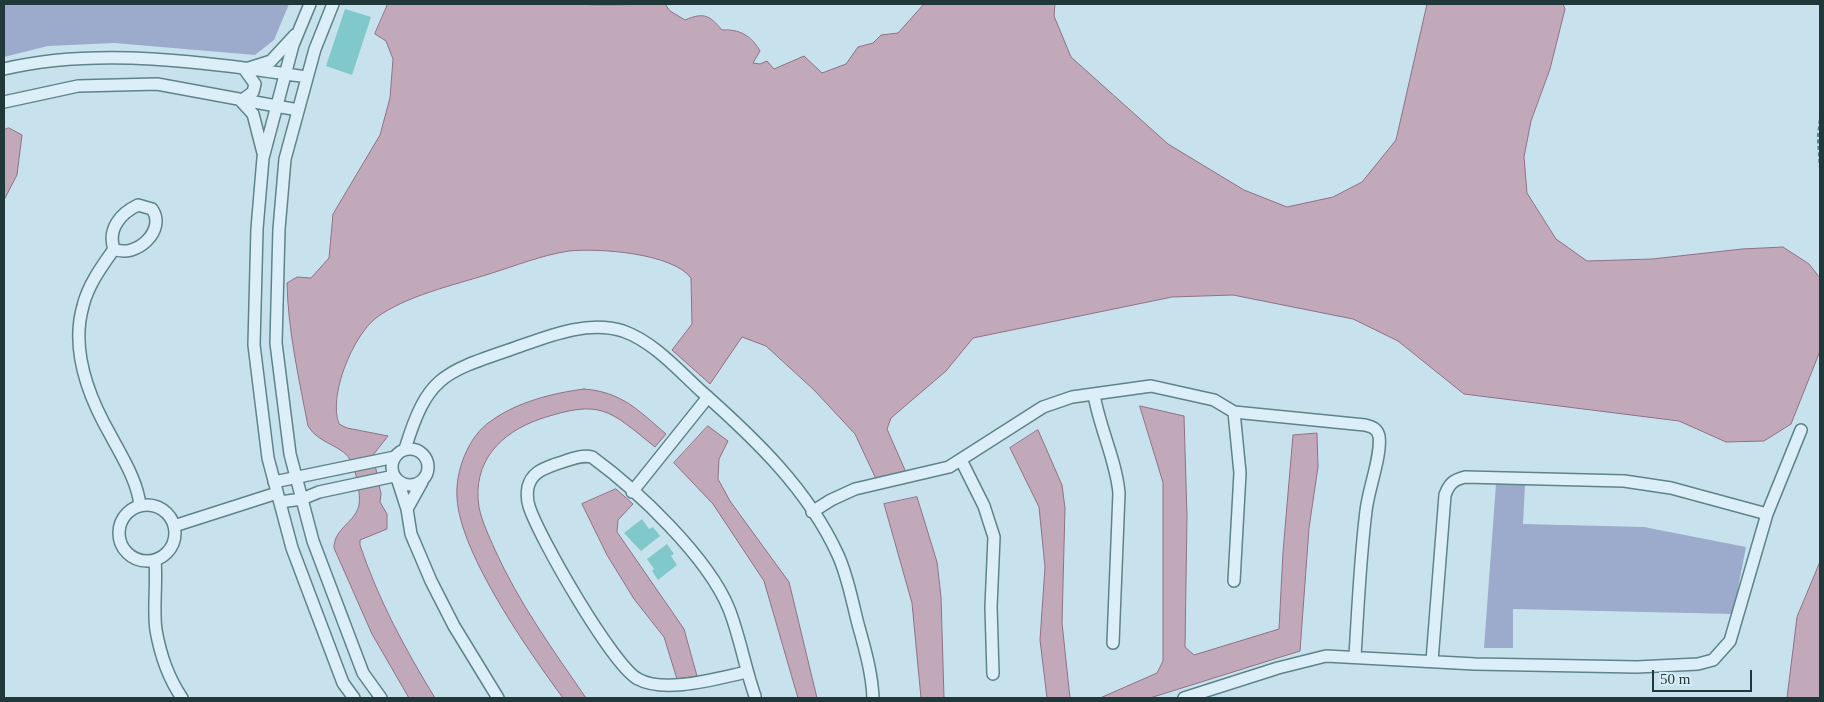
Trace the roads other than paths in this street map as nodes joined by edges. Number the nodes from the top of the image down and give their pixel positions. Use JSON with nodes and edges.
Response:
{"nodes":[{"id":1,"x":310,"y":4,"type":"edge"},
{"id":2,"x":333,"y":4,"type":"edge"},
{"id":3,"x":299,"y":30,"type":"junction"},
{"id":4,"x":4,"y":69,"type":"edge"},
{"id":5,"x":245,"y":70,"type":"junction"},
{"id":6,"x":286,"y":74,"type":"junction"},
{"id":7,"x":307,"y":77,"type":"junction"},
{"id":8,"x":241,"y":101,"type":"junction"},
{"id":9,"x":4,"y":102,"type":"edge"},
{"id":10,"x":277,"y":107,"type":"junction"},
{"id":11,"x":298,"y":110,"type":"junction"},
{"id":12,"x":264,"y":156,"type":"junction"},
{"id":13,"x":114,"y":249,"type":"junction"},
{"id":14,"x":1094,"y":396,"type":"junction"},
{"id":15,"x":708,"y":397,"type":"junction"},
{"id":16,"x":1234,"y":412,"type":"junction"},
{"id":17,"x":1800,"y":430,"type":"dead end"},
{"id":18,"x":410,"y":432,"type":"junction"},
{"id":19,"x":405,"y":450,"type":"junction"},
{"id":20,"x":423,"y":454,"type":"junction"},
{"id":21,"x":395,"y":457,"type":"junction"},
{"id":22,"x":960,"y":460,"type":"junction"},
{"id":23,"x":292,"y":461,"type":"junction"},
{"id":24,"x":318,"y":472,"type":"junction"},
{"id":25,"x":296,"y":477,"type":"junction"},
{"id":26,"x":396,"y":478,"type":"junction"},
{"id":27,"x":422,"y":482,"type":"junction"},
{"id":28,"x":277,"y":492,"type":"junction"},
{"id":29,"x":319,"y":492,"type":"junction"},
{"id":30,"x":632,"y":492,"type":"junction"},
{"id":31,"x":302,"y":499,"type":"junction"},
{"id":32,"x":140,"y":506,"type":"junction"},
{"id":33,"x":408,"y":509,"type":"junction"},
{"id":34,"x":812,"y":512,"type":"junction"},
{"id":35,"x":1767,"y":514,"type":"junction"},
{"id":36,"x":308,"y":519,"type":"junction"},
{"id":37,"x":174,"y":526,"type":"junction"},
{"id":38,"x":154,"y":560,"type":"junction"},
{"id":39,"x":1234,"y":581,"type":"dead end"},
{"id":40,"x":1113,"y":643,"type":"dead end"},
{"id":41,"x":1354,"y":656,"type":"junction"},
{"id":42,"x":1432,"y":661,"type":"junction"},
{"id":43,"x":747,"y":672,"type":"junction"},
{"id":44,"x":993,"y":674,"type":"dead end"},
{"id":45,"x":755,"y":696,"type":"dead end"},
{"id":46,"x":182,"y":698,"type":"edge"},
{"id":47,"x":354,"y":698,"type":"edge"},
{"id":48,"x":381,"y":698,"type":"edge"},
{"id":49,"x":498,"y":698,"type":"edge"},
{"id":50,"x":873,"y":698,"type":"edge"},
{"id":51,"x":1184,"y":698,"type":"edge"}],
"edges":[{"from":1,"to":3,"type":"street"},
{"from":2,"to":7,"type":"street"},
{"from":3,"to":5,"type":"street"},
{"from":3,"to":6,"type":"street"},
{"from":4,"to":5,"type":"street"},
{"from":5,"to":6,"type":"street"},
{"from":5,"to":8,"type":"street"},
{"from":6,"to":7,"type":"street"},
{"from":6,"to":10,"type":"street"},
{"from":7,"to":11,"type":"street"},
{"from":8,"to":9,"type":"street"},
{"from":8,"to":10,"type":"street"},
{"from":8,"to":12,"type":"street"},
{"from":10,"to":11,"type":"street"},
{"from":10,"to":12,"type":"street"},
{"from":11,"to":23,"type":"street"},
{"from":12,"to":28,"type":"street"},
{"from":13,"to":13,"type":"street"},
{"from":13,"to":32,"type":"street"},
{"from":14,"to":16,"type":"street"},
{"from":14,"to":22,"type":"street"},
{"from":14,"to":40,"type":"street"},
{"from":15,"to":18,"type":"street"},
{"from":15,"to":30,"type":"street"},
{"from":15,"to":34,"type":"street"},
{"from":16,"to":39,"type":"street"},
{"from":16,"to":41,"type":"street"},
{"from":17,"to":35,"type":"street"},
{"from":18,"to":19,"type":"street"},
{"from":18,"to":20,"type":"street"},
{"from":19,"to":20,"type":"street"},
{"from":19,"to":21,"type":"street"},
{"from":20,"to":27,"type":"street"},
{"from":21,"to":24,"type":"street"},
{"from":21,"to":26,"type":"street"},
{"from":22,"to":34,"type":"street"},
{"from":22,"to":44,"type":"street"},
{"from":23,"to":24,"type":"street"},
{"from":23,"to":25,"type":"street"},
{"from":24,"to":25,"type":"street"},
{"from":25,"to":28,"type":"street"},
{"from":25,"to":31,"type":"street"},
{"from":26,"to":27,"type":"street"},
{"from":26,"to":29,"type":"street"},
{"from":26,"to":33,"type":"street"},
{"from":27,"to":33,"type":"street"},
{"from":28,"to":31,"type":"street"},
{"from":28,"to":37,"type":"street"},
{"from":28,"to":47,"type":"street"},
{"from":29,"to":31,"type":"street"},
{"from":29,"to":36,"type":"street"},
{"from":30,"to":43,"type":"street"},
{"from":30,"to":43,"type":"street"},
{"from":31,"to":36,"type":"street"},
{"from":32,"to":37,"type":"street"},
{"from":32,"to":38,"type":"street"},
{"from":33,"to":49,"type":"street"},
{"from":34,"to":50,"type":"street"},
{"from":35,"to":42,"type":"street"},
{"from":35,"to":42,"type":"street"},
{"from":36,"to":48,"type":"street"},
{"from":37,"to":38,"type":"street"},
{"from":38,"to":46,"type":"street"},
{"from":41,"to":42,"type":"street"},
{"from":41,"to":51,"type":"street"},
{"from":43,"to":45,"type":"street"}]}
